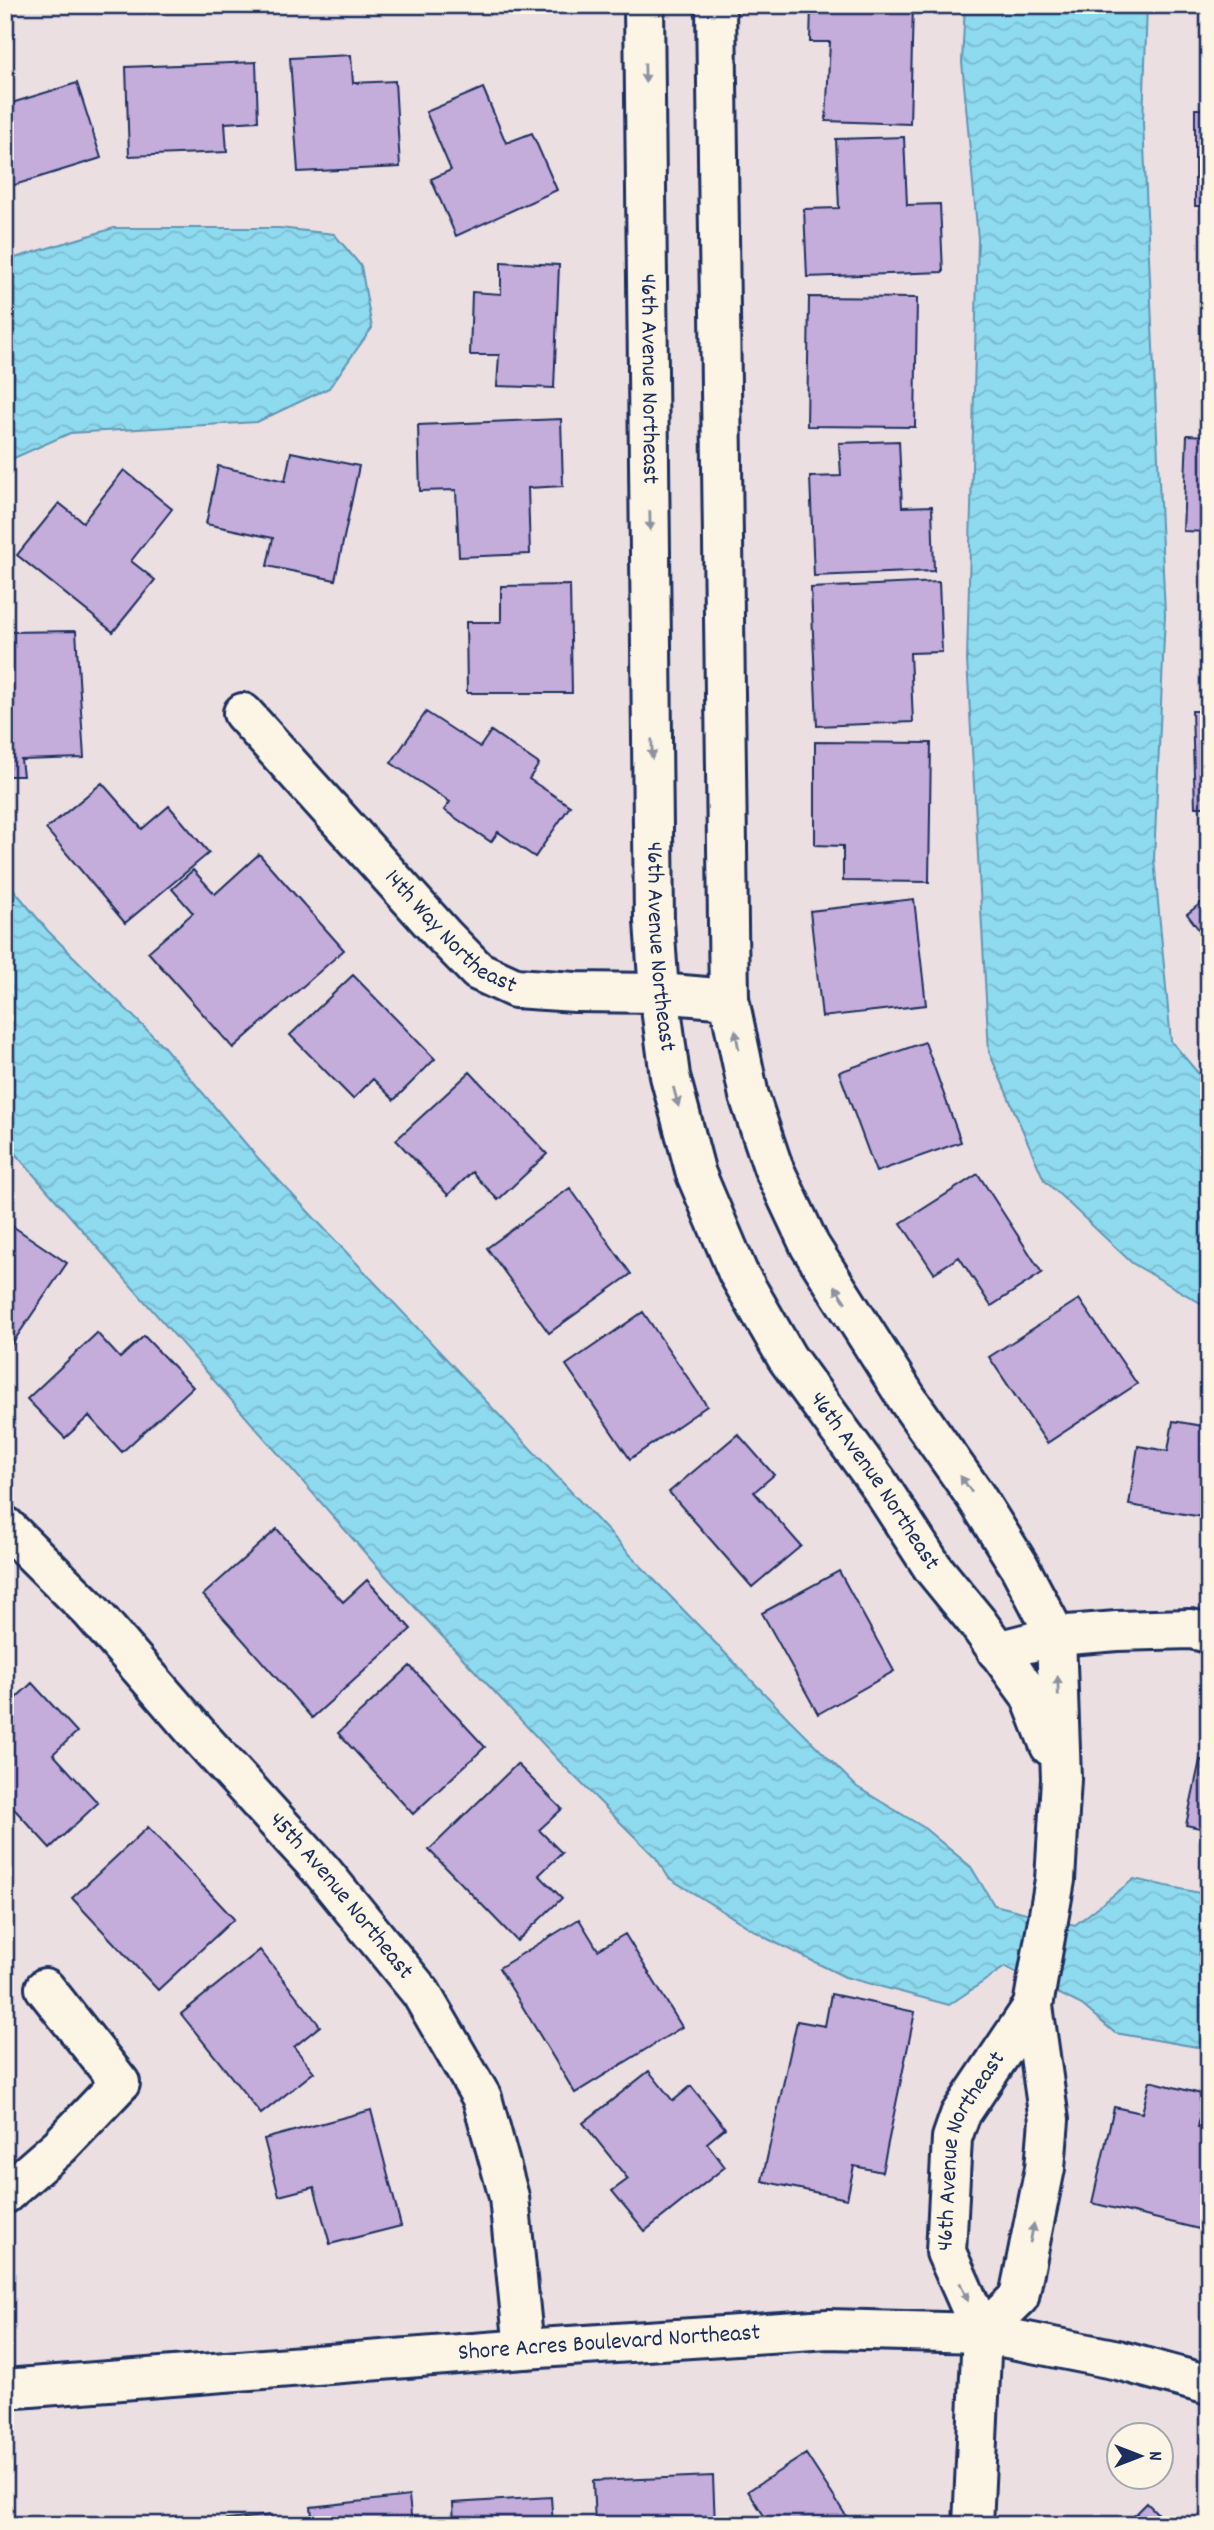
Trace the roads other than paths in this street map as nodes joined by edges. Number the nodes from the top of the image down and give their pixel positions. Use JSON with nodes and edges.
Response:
{"nodes":[{"id":1,"x":644,"y":5,"type":"edge"},
{"id":2,"x":716,"y":5,"type":"edge"},
{"id":3,"x":243,"y":713,"type":"dead end"},
{"id":4,"x":659,"y":993,"type":"junction"},
{"id":5,"x":729,"y":999,"type":"junction"},
{"id":6,"x":5,"y":1525,"type":"edge"},
{"id":7,"x":1209,"y":1633,"type":"edge"},
{"id":8,"x":1056,"y":1636,"type":"junction"},
{"id":9,"x":997,"y":1651,"type":"junction"},
{"id":10,"x":1061,"y":1779,"type":"junction"},
{"id":11,"x":45,"y":1988,"type":"dead end"},
{"id":12,"x":1033,"y":2007,"type":"junction"},
{"id":13,"x":5,"y":2194,"type":"edge"},
{"id":14,"x":982,"y":2333,"type":"junction"},
{"id":15,"x":524,"y":2349,"type":"junction"},
{"id":16,"x":1209,"y":2385,"type":"edge"},
{"id":17,"x":5,"y":2389,"type":"edge"},
{"id":18,"x":973,"y":2525,"type":"edge"}],
"edges":[{"from":1,"to":4,"type":"street","name":"46th Avenue Northeast","one_way":true},
{"from":2,"to":5,"type":"street","name":"46th Avenue Northeast"},
{"from":3,"to":4,"type":"street","name":"14th Way Northeast"},
{"from":4,"to":5,"type":"street","name":"14th Way Northeast"},
{"from":4,"to":9,"type":"street","name":"46th Avenue Northeast","one_way":true},
{"from":8,"to":5,"type":"street","name":"46th Avenue Northeast","one_way":true},
{"from":6,"to":15,"type":"street","name":"45th Avenue Northeast"},
{"from":7,"to":8,"type":"street"},
{"from":8,"to":9,"type":"street"},
{"from":10,"to":8,"type":"street","name":"46th Avenue Northeast","one_way":true},
{"from":9,"to":10,"type":"street","name":"46th Avenue Northeast"},
{"from":10,"to":12,"type":"street","name":"46th Avenue Northeast"},
{"from":11,"to":13,"type":"street"},
{"from":14,"to":12,"type":"street","name":"46th Avenue Northeast","one_way":true},
{"from":12,"to":14,"type":"street","name":"46th Avenue Northeast","one_way":true},
{"from":14,"to":15,"type":"street","name":"Shore Acres Boulevard Northeast"},
{"from":14,"to":16,"type":"street","name":"Shore Acres Boulevard Northeast"},
{"from":14,"to":18,"type":"street"},
{"from":15,"to":17,"type":"street","name":"Shore Acres Boulevard Northeast"}]}
